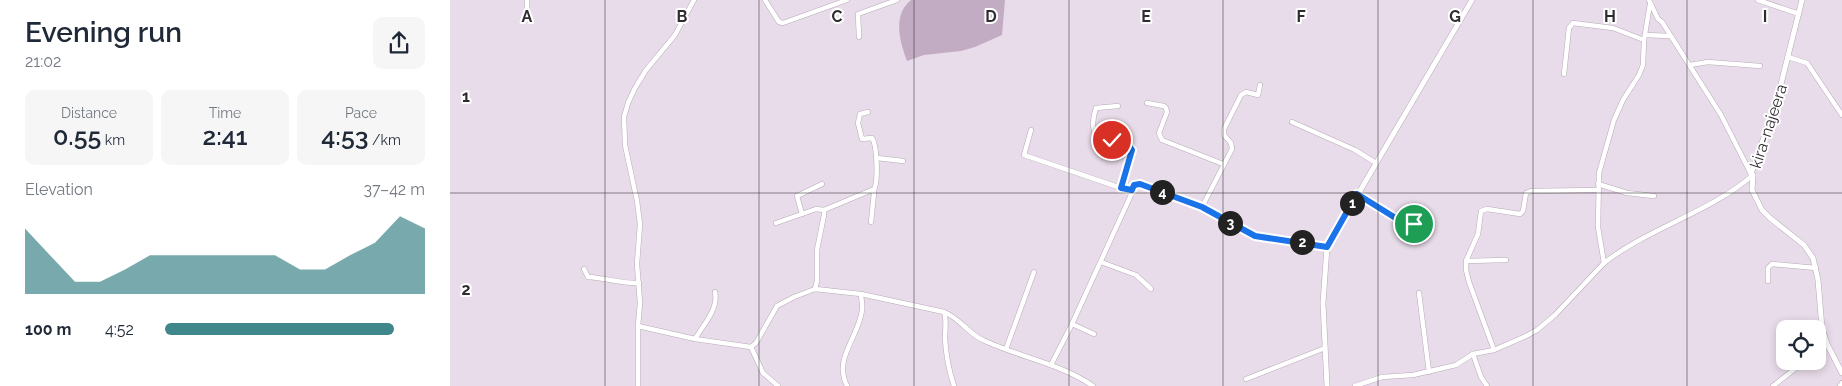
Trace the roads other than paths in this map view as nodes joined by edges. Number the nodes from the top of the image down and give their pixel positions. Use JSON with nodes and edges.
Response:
{"nodes":[{"id":1,"x":527,"y":0,"type":"edge"},
{"id":2,"x":694,"y":0,"type":"edge"},
{"id":3,"x":765,"y":0,"type":"edge"},
{"id":4,"x":847,"y":0,"type":"edge"},
{"id":5,"x":897,"y":0,"type":"edge"},
{"id":6,"x":1472,"y":0,"type":"edge"},
{"id":7,"x":1758,"y":0,"type":"edge"},
{"id":8,"x":1802,"y":0,"type":"edge"},
{"id":9,"x":1650,"y":2,"type":"edge"},
{"id":10,"x":527,"y":12,"type":"dead end"},
{"id":11,"x":1799,"y":14,"type":"junction"},
{"id":12,"x":1670,"y":36,"type":"junction"},
{"id":13,"x":859,"y":38,"type":"dead end"},
{"id":14,"x":1645,"y":38,"type":"junction"},
{"id":15,"x":1788,"y":57,"type":"junction"},
{"id":16,"x":1690,"y":64,"type":"junction"},
{"id":17,"x":1760,"y":66,"type":"dead end"},
{"id":18,"x":1564,"y":74,"type":"dead end"},
{"id":19,"x":1260,"y":85,"type":"dead end"},
{"id":20,"x":1147,"y":103,"type":"dead end"},
{"id":21,"x":1118,"y":106,"type":"dead end"},
{"id":22,"x":868,"y":112,"type":"dead end"},
{"id":23,"x":1842,"y":115,"type":"edge"},
{"id":24,"x":1292,"y":122,"type":"dead end"},
{"id":25,"x":1031,"y":130,"type":"dead end"},
{"id":26,"x":877,"y":158,"type":"junction"},
{"id":27,"x":903,"y":161,"type":"dead end"},
{"id":28,"x":1223,"y":164,"type":"junction"},
{"id":29,"x":1376,"y":164,"type":"junction"},
{"id":30,"x":1752,"y":175,"type":"junction"},
{"id":31,"x":822,"y":184,"type":"dead end"},
{"id":32,"x":1598,"y":187,"type":"junction"},
{"id":33,"x":1121,"y":188,"type":"junction"},
{"id":34,"x":1134,"y":189,"type":"junction"},
{"id":35,"x":873,"y":191,"type":"junction"},
{"id":36,"x":1357,"y":194,"type":"junction"},
{"id":37,"x":1654,"y":196,"type":"dead end"},
{"id":38,"x":1202,"y":207,"type":"junction"},
{"id":39,"x":824,"y":210,"type":"junction"},
{"id":40,"x":802,"y":214,"type":"junction"},
{"id":41,"x":871,"y":222,"type":"dead end"},
{"id":42,"x":776,"y":223,"type":"dead end"},
{"id":43,"x":1417,"y":225,"type":"dead end"},
{"id":44,"x":1327,"y":247,"type":"junction"},
{"id":45,"x":1506,"y":260,"type":"dead end"},
{"id":46,"x":1466,"y":261,"type":"junction"},
{"id":47,"x":1101,"y":262,"type":"junction"},
{"id":48,"x":1604,"y":263,"type":"junction"},
{"id":49,"x":1816,"y":268,"type":"junction"},
{"id":50,"x":584,"y":270,"type":"dead end"},
{"id":51,"x":1034,"y":272,"type":"dead end"},
{"id":52,"x":1768,"y":281,"type":"dead end"},
{"id":53,"x":639,"y":283,"type":"junction"},
{"id":54,"x":815,"y":289,"type":"junction"},
{"id":55,"x":1151,"y":289,"type":"dead end"},
{"id":56,"x":715,"y":292,"type":"dead end"},
{"id":57,"x":1419,"y":293,"type":"dead end"},
{"id":58,"x":861,"y":294,"type":"junction"},
{"id":59,"x":944,"y":312,"type":"junction"},
{"id":60,"x":1072,"y":324,"type":"junction"},
{"id":61,"x":638,"y":326,"type":"junction"},
{"id":62,"x":1094,"y":334,"type":"dead end"},
{"id":63,"x":694,"y":339,"type":"junction"},
{"id":64,"x":1827,"y":344,"type":"joint"},
{"id":65,"x":751,"y":347,"type":"junction"},
{"id":66,"x":1326,"y":348,"type":"junction"},
{"id":67,"x":1006,"y":349,"type":"junction"},
{"id":68,"x":1494,"y":350,"type":"junction"},
{"id":69,"x":1473,"y":354,"type":"junction"},
{"id":70,"x":1051,"y":365,"type":"junction"},
{"id":71,"x":1793,"y":370,"type":"edge"},
{"id":72,"x":1429,"y":372,"type":"junction"},
{"id":73,"x":1842,"y":373,"type":"edge"},
{"id":74,"x":1246,"y":378,"type":"dead end"},
{"id":75,"x":638,"y":386,"type":"edge"},
{"id":76,"x":778,"y":386,"type":"edge"},
{"id":77,"x":847,"y":386,"type":"edge"},
{"id":78,"x":954,"y":386,"type":"edge"},
{"id":79,"x":1093,"y":386,"type":"edge"},
{"id":80,"x":1327,"y":386,"type":"edge"},
{"id":81,"x":1355,"y":386,"type":"edge"},
{"id":82,"x":1487,"y":386,"type":"edge"},
{"id":83,"x":1773,"y":386,"type":"edge"}],
"edges":[{"from":1,"to":10,"type":"street"},
{"from":2,"to":53,"type":"street"},
{"from":3,"to":4,"type":"street"},
{"from":5,"to":13,"type":"street"},
{"from":6,"to":29,"type":"street"},
{"from":7,"to":11,"type":"street"},
{"from":8,"to":11,"type":"street","name":"kira-najeera"},
{"from":9,"to":12,"type":"street"},
{"from":9,"to":14,"type":"street"},
{"from":11,"to":15,"type":"street","name":"kira-najeera"},
{"from":12,"to":14,"type":"street"},
{"from":12,"to":16,"type":"street"},
{"from":14,"to":18,"type":"street"},
{"from":14,"to":32,"type":"street"},
{"from":15,"to":23,"type":"street"},
{"from":15,"to":30,"type":"street","name":"kira-najeera"},
{"from":16,"to":17,"type":"street"},
{"from":16,"to":30,"type":"street"},
{"from":19,"to":28,"type":"street"},
{"from":20,"to":28,"type":"street"},
{"from":21,"to":33,"type":"street"},
{"from":22,"to":26,"type":"street"},
{"from":24,"to":29,"type":"street"},
{"from":25,"to":33,"type":"street"},
{"from":26,"to":27,"type":"street"},
{"from":26,"to":35,"type":"street"},
{"from":28,"to":38,"type":"street"},
{"from":29,"to":36,"type":"street"},
{"from":30,"to":48,"type":"street"},
{"from":30,"to":49,"type":"street","name":"kira-najeera"},
{"from":31,"to":40,"type":"street"},
{"from":32,"to":37,"type":"street"},
{"from":32,"to":46,"type":"street"},
{"from":32,"to":48,"type":"street"},
{"from":33,"to":34,"type":"street"},
{"from":34,"to":38,"type":"street"},
{"from":34,"to":47,"type":"street"},
{"from":35,"to":39,"type":"street"},
{"from":35,"to":41,"type":"street"},
{"from":36,"to":43,"type":"street"},
{"from":36,"to":44,"type":"street"},
{"from":38,"to":44,"type":"street"},
{"from":39,"to":40,"type":"street"},
{"from":39,"to":54,"type":"street"},
{"from":40,"to":42,"type":"street"},
{"from":44,"to":66,"type":"street"},
{"from":45,"to":46,"type":"street"},
{"from":46,"to":68,"type":"street"},
{"from":47,"to":55,"type":"street"},
{"from":47,"to":60,"type":"street"},
{"from":48,"to":68,"type":"street"},
{"from":49,"to":52,"type":"street"},
{"from":49,"to":64,"type":"street","name":"kira-najeera"},
{"from":50,"to":53,"type":"street"},
{"from":51,"to":67,"type":"street"},
{"from":53,"to":61,"type":"street"},
{"from":54,"to":58,"type":"street"},
{"from":54,"to":65,"type":"street"},
{"from":56,"to":63,"type":"street"},
{"from":57,"to":72,"type":"street"},
{"from":58,"to":59,"type":"street"},
{"from":58,"to":77,"type":"street"},
{"from":59,"to":67,"type":"street"},
{"from":59,"to":78,"type":"street"},
{"from":60,"to":62,"type":"street"},
{"from":60,"to":70,"type":"street"},
{"from":61,"to":63,"type":"street"},
{"from":61,"to":75,"type":"street"},
{"from":63,"to":65,"type":"street"},
{"from":64,"to":73,"type":"street","name":"kira-najeera"},
{"from":65,"to":76,"type":"street"},
{"from":66,"to":74,"type":"street"},
{"from":66,"to":80,"type":"street"},
{"from":67,"to":70,"type":"street"},
{"from":68,"to":69,"type":"street"},
{"from":69,"to":72,"type":"street"},
{"from":69,"to":82,"type":"street"},
{"from":70,"to":79,"type":"street"},
{"from":71,"to":83,"type":"street"},
{"from":72,"to":81,"type":"street"}]}
